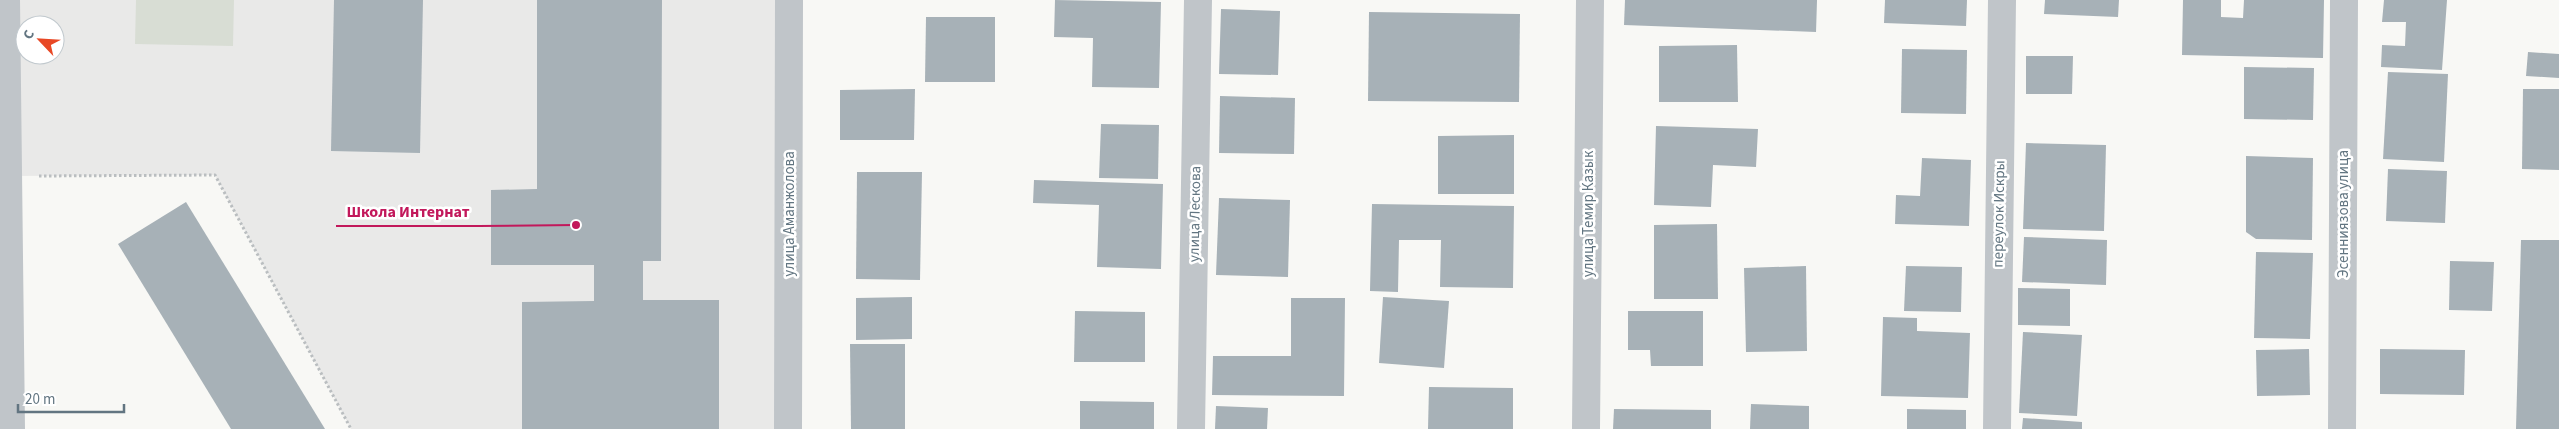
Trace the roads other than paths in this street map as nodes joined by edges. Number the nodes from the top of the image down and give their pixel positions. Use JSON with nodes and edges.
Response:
{"nodes":[{"id":1,"x":6,"y":0,"type":"edge"},
{"id":2,"x":789,"y":0,"type":"edge"},
{"id":3,"x":1198,"y":0,"type":"edge"},
{"id":4,"x":1590,"y":0,"type":"edge"},
{"id":5,"x":2002,"y":0,"type":"edge"},
{"id":6,"x":2344,"y":0,"type":"edge"},
{"id":7,"x":11,"y":429,"type":"edge"},
{"id":8,"x":788,"y":429,"type":"edge"},
{"id":9,"x":1191,"y":429,"type":"edge"},
{"id":10,"x":1586,"y":429,"type":"edge"},
{"id":11,"x":1997,"y":429,"type":"edge"},
{"id":12,"x":2342,"y":429,"type":"edge"}],
"edges":[{"from":1,"to":7,"type":"street"},
{"from":2,"to":8,"type":"street","name":"улица Аманжолова"},
{"from":3,"to":9,"type":"street","name":"улица Лескова"},
{"from":4,"to":10,"type":"street","name":"улица Темир Казык"},
{"from":5,"to":11,"type":"street","name":"переулок Искры"},
{"from":6,"to":12,"type":"street","name":"Эсенниязова улица"}]}
